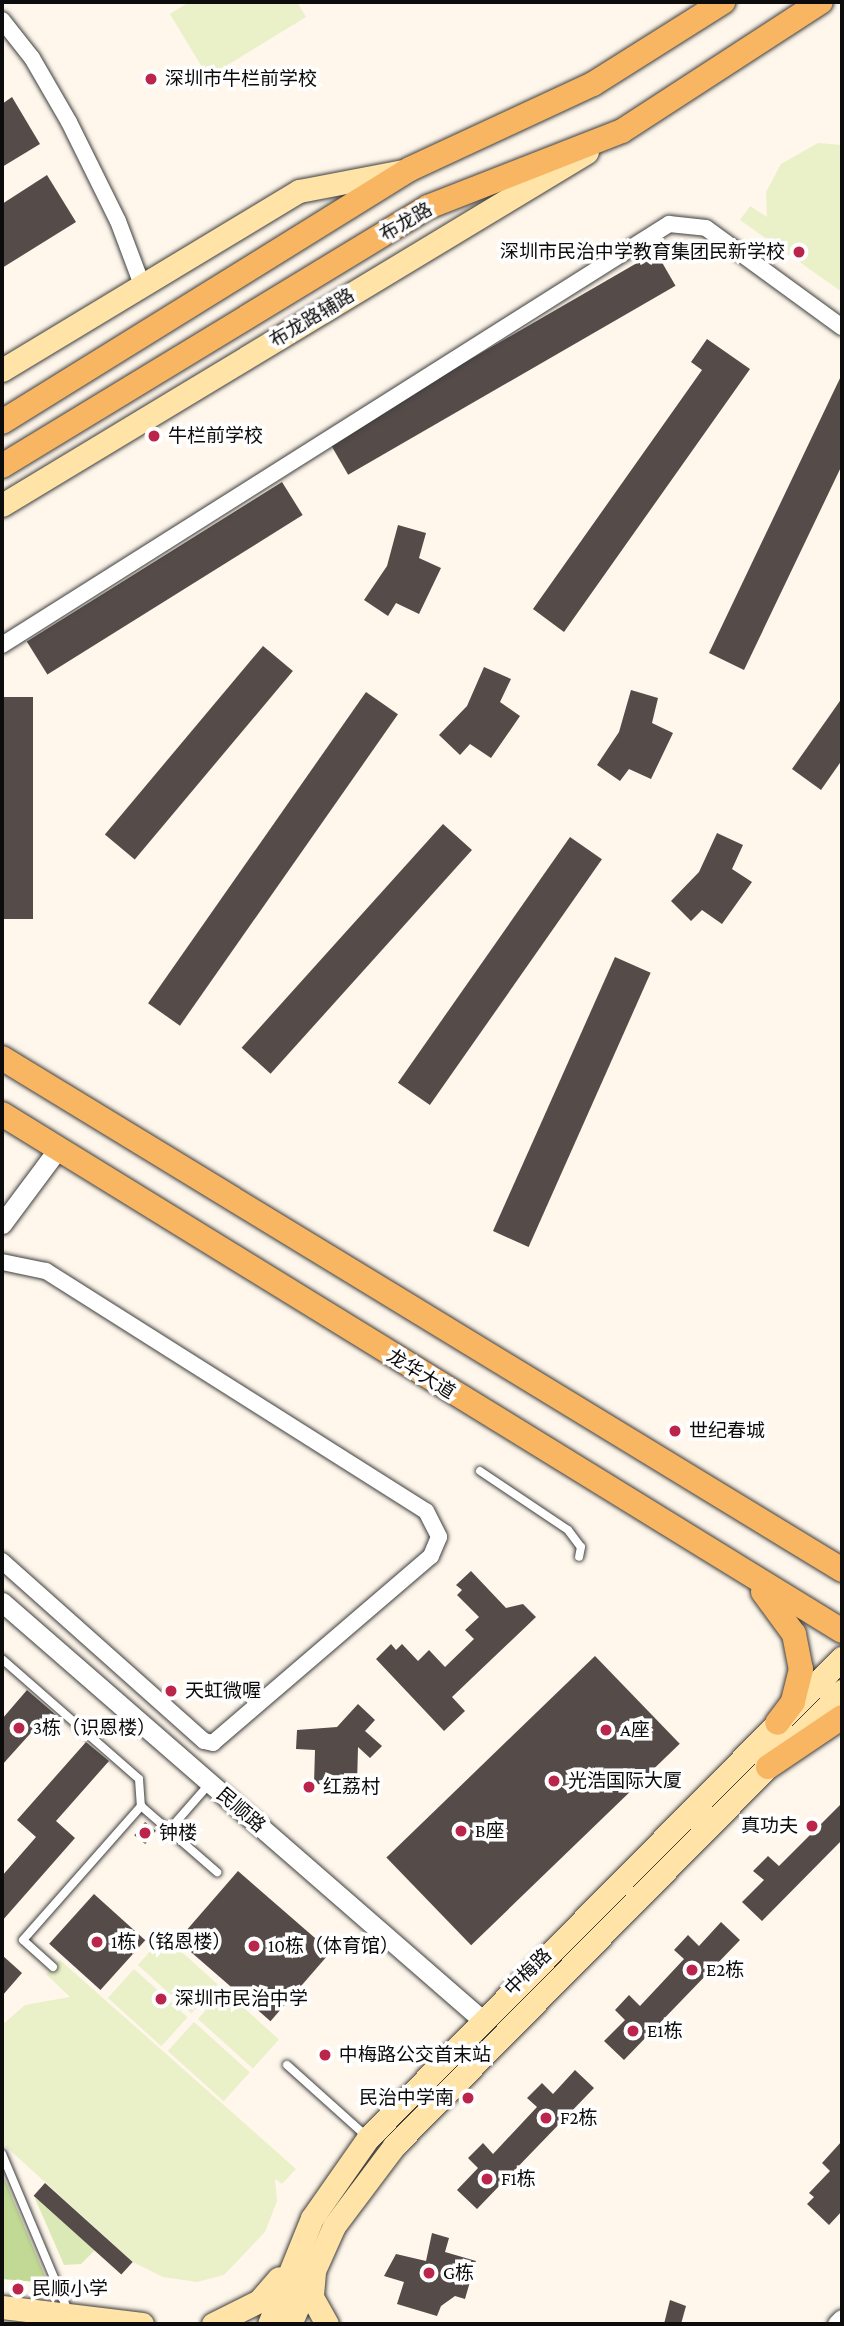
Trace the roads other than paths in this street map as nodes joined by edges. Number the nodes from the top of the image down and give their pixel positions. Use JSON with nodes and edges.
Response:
{"nodes":[{"id":1,"x":723,"y":2,"type":"edge"},
{"id":2,"x":821,"y":2,"type":"edge"},
{"id":3,"x":2,"y":20,"type":"edge"},
{"id":4,"x":622,"y":131,"type":"junction"},
{"id":5,"x":410,"y":170,"type":"junction"},
{"id":6,"x":142,"y":285,"type":"junction"},
{"id":7,"x":842,"y":327,"type":"edge"},
{"id":8,"x":2,"y":370,"type":"edge"},
{"id":9,"x":2,"y":422,"type":"edge"},
{"id":10,"x":2,"y":466,"type":"edge"},
{"id":11,"x":2,"y":505,"type":"edge"},
{"id":12,"x":2,"y":645,"type":"edge"},
{"id":13,"x":2,"y":1058,"type":"edge"},
{"id":14,"x":2,"y":1114,"type":"edge"},
{"id":15,"x":58,"y":1149,"type":"junction"},
{"id":16,"x":2,"y":1224,"type":"edge"},
{"id":17,"x":2,"y":1262,"type":"edge"},
{"id":18,"x":480,"y":1471,"type":"dead end"},
{"id":19,"x":793,"y":1541,"type":"junction"},
{"id":20,"x":842,"y":1554,"type":"edge"},
{"id":21,"x":579,"y":1557,"type":"dead end"},
{"id":22,"x":2,"y":1561,"type":"edge"},
{"id":23,"x":842,"y":1570,"type":"edge"},
{"id":24,"x":744,"y":1572,"type":"junction"},
{"id":25,"x":2,"y":1602,"type":"edge"},
{"id":26,"x":842,"y":1632,"type":"edge"},
{"id":27,"x":842,"y":1658,"type":"edge"},
{"id":28,"x":2,"y":1660,"type":"edge"},
{"id":29,"x":842,"y":1692,"type":"edge"},
{"id":30,"x":842,"y":1717,"type":"edge"},
{"id":31,"x":777,"y":1723,"type":"junction"},
{"id":32,"x":768,"y":1767,"type":"junction"},
{"id":33,"x":210,"y":1783,"type":"junction"},
{"id":34,"x":141,"y":1806,"type":"junction"},
{"id":35,"x":169,"y":1830,"type":"junction"},
{"id":36,"x":217,"y":1872,"type":"dead end"},
{"id":37,"x":53,"y":1967,"type":"dead end"},
{"id":38,"x":481,"y":2019,"type":"junction"},
{"id":39,"x":287,"y":2065,"type":"dead end"},
{"id":40,"x":368,"y":2137,"type":"junction"},
{"id":41,"x":2,"y":2154,"type":"edge"},
{"id":42,"x":315,"y":2259,"type":"junction"},
{"id":43,"x":291,"y":2265,"type":"junction"},
{"id":44,"x":2,"y":2307,"type":"edge"},
{"id":45,"x":68,"y":2311,"type":"junction"},
{"id":46,"x":842,"y":2319,"type":"edge"},
{"id":47,"x":142,"y":2324,"type":"edge"},
{"id":48,"x":213,"y":2324,"type":"edge"},
{"id":49,"x":269,"y":2324,"type":"edge"},
{"id":50,"x":290,"y":2324,"type":"edge"},
{"id":51,"x":327,"y":2324,"type":"edge"},
{"id":52,"x":836,"y":2324,"type":"edge"}],
"edges":[{"from":1,"to":5,"type":"main road"},
{"from":2,"to":4,"type":"main road","name":"布龙路"},
{"from":3,"to":6,"type":"street"},
{"from":4,"to":10,"type":"main road","name":"布龙路"},
{"from":4,"to":11,"type":"main road","name":"布龙路辅路"},
{"from":5,"to":6,"type":"main road"},
{"from":5,"to":9,"type":"main road"},
{"from":6,"to":8,"type":"main road"},
{"from":7,"to":12,"type":"street"},
{"from":13,"to":19,"type":"main road"},
{"from":14,"to":15,"type":"main road","name":"龙华大道"},
{"from":15,"to":16,"type":"street"},
{"from":15,"to":24,"type":"main road","name":"龙华大道"},
{"from":17,"to":22,"type":"street"},
{"from":18,"to":21,"type":"lane"},
{"from":19,"to":20,"type":"main road"},
{"from":19,"to":23,"type":"main road"},
{"from":24,"to":26,"type":"main road","name":"龙华大道"},
{"from":24,"to":31,"type":"main road"},
{"from":25,"to":33,"type":"street","name":"民顺路"},
{"from":27,"to":31,"type":"main road","name":"中梅路"},
{"from":28,"to":34,"type":"lane"},
{"from":29,"to":32,"type":"main road","name":"中梅路"},
{"from":30,"to":32,"type":"main road"},
{"from":31,"to":38,"type":"main road","name":"中梅路"},
{"from":32,"to":42,"type":"main road","name":"中梅路"},
{"from":33,"to":35,"type":"lane"},
{"from":33,"to":38,"type":"street","name":"民顺路"},
{"from":34,"to":35,"type":"lane"},
{"from":34,"to":37,"type":"lane"},
{"from":35,"to":36,"type":"lane"},
{"from":38,"to":40,"type":"main road","name":"中梅路"},
{"from":39,"to":40,"type":"lane"},
{"from":40,"to":43,"type":"main road","name":"中梅路"},
{"from":41,"to":45,"type":"lane"},
{"from":42,"to":50,"type":"main road","name":"中梅路"},
{"from":42,"to":51,"type":"main road"},
{"from":43,"to":48,"type":"main road"},
{"from":43,"to":49,"type":"main road","name":"中梅路"},
{"from":44,"to":45,"type":"main road"},
{"from":45,"to":47,"type":"main road"},
{"from":46,"to":52,"type":"street"}]}
